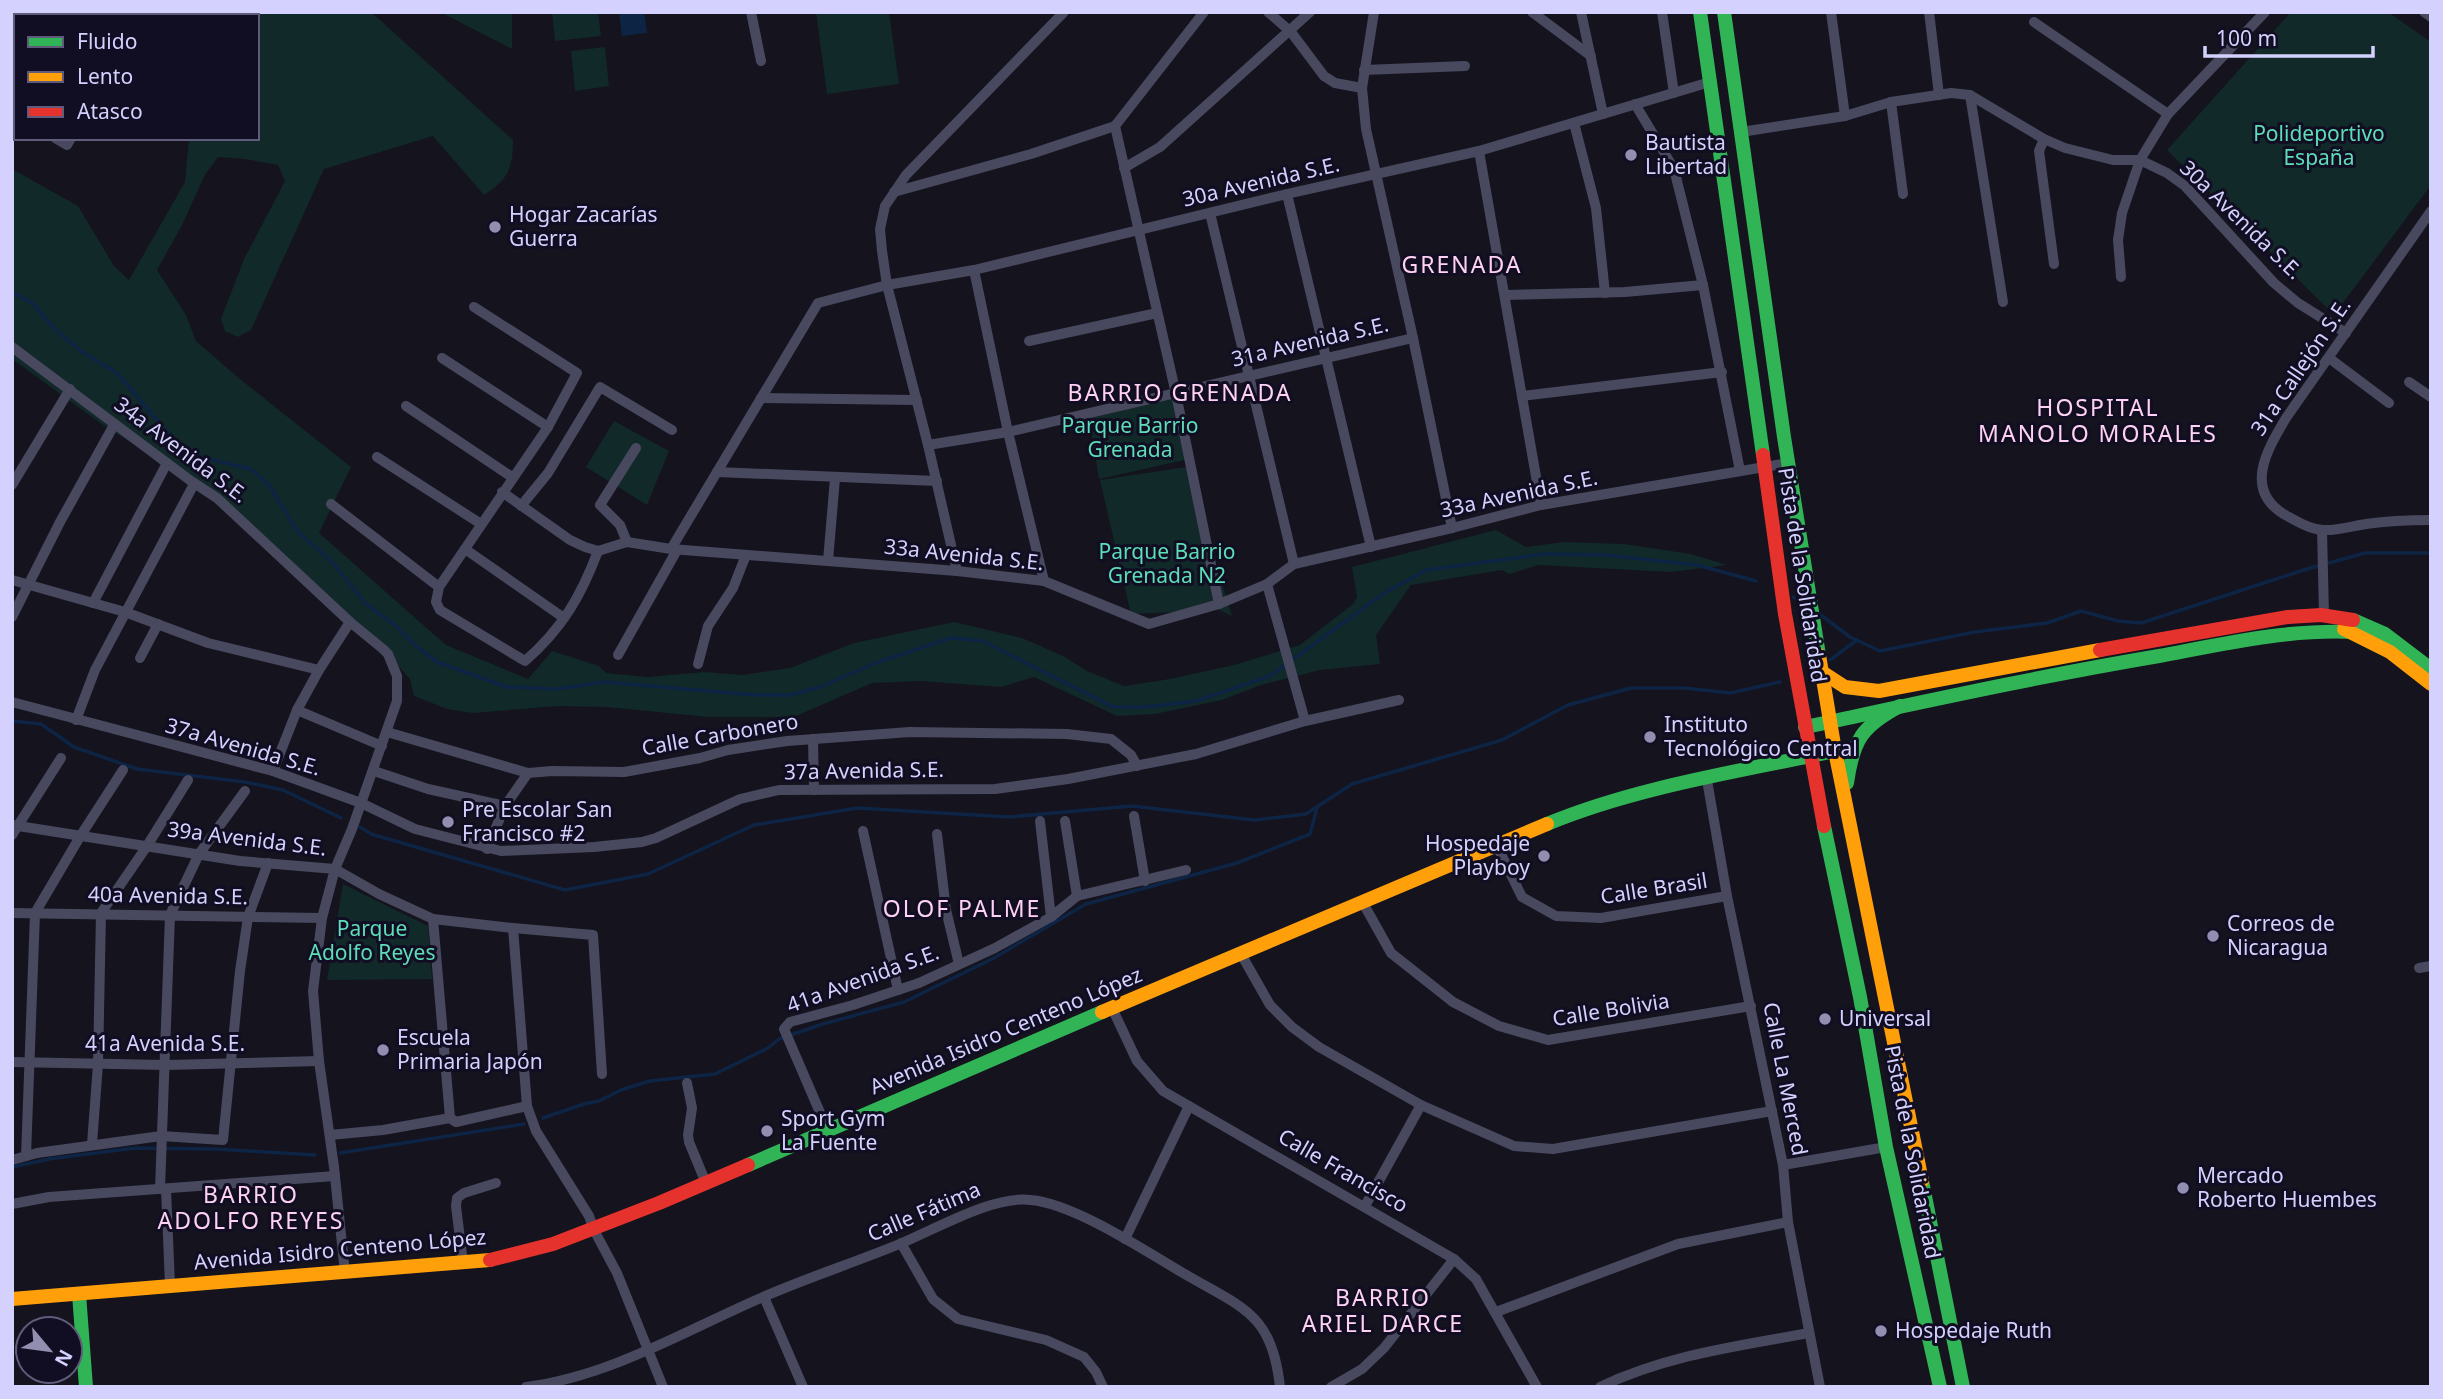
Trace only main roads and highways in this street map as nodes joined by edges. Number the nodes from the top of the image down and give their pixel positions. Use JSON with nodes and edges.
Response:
{"nodes":[{"id":1,"x":1700,"y":12,"type":"edge"},
{"id":2,"x":1724,"y":12,"type":"edge"},
{"id":3,"x":2324,"y":615,"type":"junction"},
{"id":4,"x":2353,"y":632,"type":"junction"},
{"id":5,"x":2291,"y":634,"type":"junction"},
{"id":6,"x":2431,"y":669,"type":"edge"},
{"id":7,"x":1822,"y":673,"type":"junction"},
{"id":8,"x":2431,"y":684,"type":"edge"},
{"id":9,"x":1900,"y":706,"type":"junction"},
{"id":10,"x":1830,"y":722,"type":"junction"},
{"id":11,"x":1805,"y":727,"type":"junction"},
{"id":12,"x":1835,"y":751,"type":"junction"},
{"id":13,"x":1810,"y":757,"type":"junction"},
{"id":14,"x":1845,"y":803,"type":"junction"},
{"id":15,"x":79,"y":1294,"type":"junction"},
{"id":16,"x":12,"y":1299,"type":"edge"},
{"id":17,"x":86,"y":1387,"type":"edge"},
{"id":18,"x":1940,"y":1387,"type":"edge"},
{"id":19,"x":1963,"y":1387,"type":"edge"}],
"edges":[{"from":1,"to":11,"type":"main road","name":"Pista de la Solidaridad"},
{"from":2,"to":7,"type":"main road","name":"Pista de la Solidaridad"},
{"from":3,"to":4,"type":"main road"},
{"from":3,"to":5,"type":"main road"},
{"from":3,"to":6,"type":"main road"},
{"from":3,"to":7,"type":"main road"},
{"from":4,"to":5,"type":"main road"},
{"from":4,"to":8,"type":"main road"},
{"from":5,"to":9,"type":"main road"},
{"from":7,"to":10,"type":"main road","name":"Pista de la Solidaridad"},
{"from":9,"to":10,"type":"main road"},
{"from":9,"to":14,"type":"main road"},
{"from":10,"to":11,"type":"main road"},
{"from":10,"to":12,"type":"main road","name":"Pista de la Solidaridad"},
{"from":11,"to":13,"type":"main road","name":"Pista de la Solidaridad"},
{"from":12,"to":13,"type":"main road","name":"Avenida Isidro Centeno López"},
{"from":12,"to":14,"type":"main road","name":"Pista de la Solidaridad"},
{"from":13,"to":15,"type":"main road","name":"Avenida Isidro Centeno López"},
{"from":13,"to":18,"type":"main road","name":"Pista de la Solidaridad"},
{"from":14,"to":19,"type":"main road","name":"Pista de la Solidaridad"},
{"from":15,"to":16,"type":"main road","name":"Avenida Isidro Centeno López"},
{"from":15,"to":17,"type":"main road"}]}
